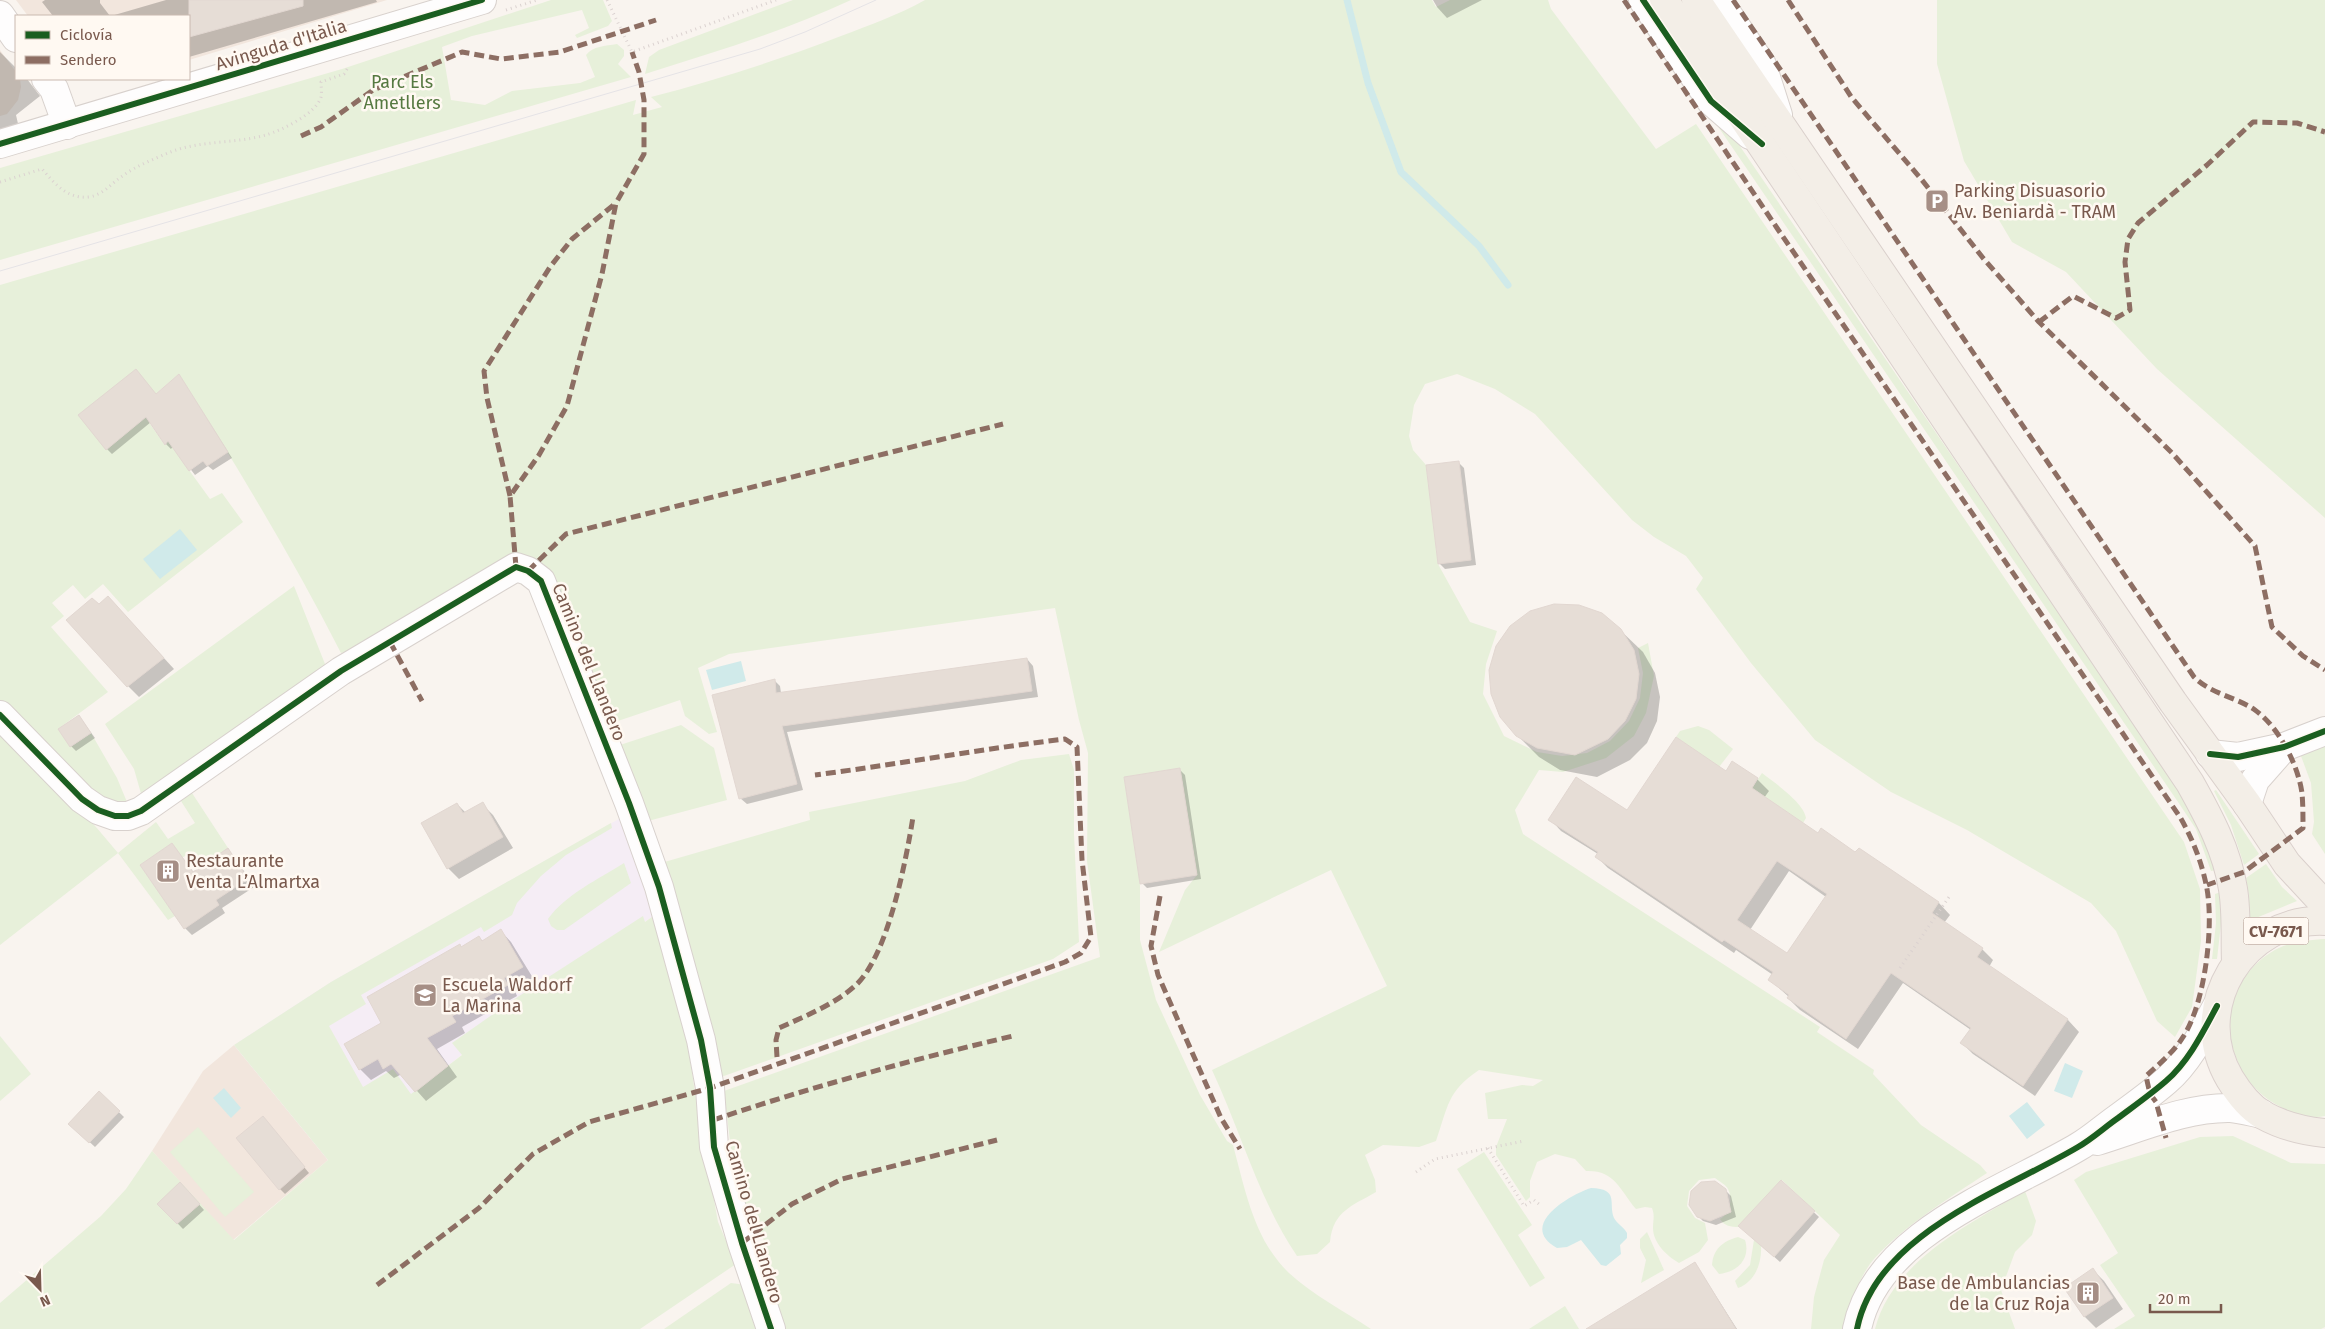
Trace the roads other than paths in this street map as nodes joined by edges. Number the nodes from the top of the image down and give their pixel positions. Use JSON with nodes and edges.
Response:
{"nodes":[{"id":1,"x":482,"y":0,"type":"edge"},
{"id":2,"x":1643,"y":0,"type":"edge"},
{"id":3,"x":1664,"y":0,"type":"edge"},
{"id":4,"x":1696,"y":0,"type":"edge"},
{"id":5,"x":1718,"y":0,"type":"edge"},
{"id":6,"x":458,"y":4,"type":"edge"},
{"id":7,"x":0,"y":15,"type":"edge"},
{"id":8,"x":15,"y":37,"type":"edge"},
{"id":9,"x":47,"y":80,"type":"edge"},
{"id":10,"x":67,"y":125,"type":"junction"},
{"id":11,"x":1772,"y":138,"type":"junction"},
{"id":12,"x":0,"y":144,"type":"edge"},
{"id":13,"x":0,"y":715,"type":"edge"},
{"id":14,"x":2325,"y":732,"type":"edge"},
{"id":15,"x":2284,"y":747,"type":"junction"},
{"id":16,"x":2210,"y":754,"type":"junction"},
{"id":17,"x":2247,"y":804,"type":"junction"},
{"id":18,"x":2325,"y":905,"type":"edge"},
{"id":19,"x":2325,"y":921,"type":"edge"},
{"id":20,"x":2236,"y":962,"type":"junction"},
{"id":21,"x":2217,"y":1006,"type":"junction"},
{"id":22,"x":2262,"y":1114,"type":"junction"},
{"id":23,"x":2320,"y":1132,"type":"edge"},
{"id":24,"x":2079,"y":1146,"type":"junction"},
{"id":25,"x":771,"y":1329,"type":"edge"},
{"id":26,"x":1857,"y":1329,"type":"edge"}],
"edges":[{"from":1,"to":6,"type":"street","name":"Avinguda d'Itàlia"},
{"from":2,"to":11,"type":"street"},
{"from":3,"to":11,"type":"main road","number":"CV-7671"},
{"from":4,"to":11,"type":"main road","number":"CV-7671"},
{"from":5,"to":11,"type":"street"},
{"from":6,"to":10,"type":"street","name":"Avinguda d'Itàlia"},
{"from":7,"to":8,"type":"street"},
{"from":9,"to":10,"type":"street"},
{"from":10,"to":12,"type":"street","name":"Avinguda d'Itàlia"},
{"from":11,"to":16,"type":"main road","number":"CV-7671"},
{"from":11,"to":20,"type":"main road","number":"CV-7671"},
{"from":13,"to":25,"type":"street","name":"Camino del Llandero"},
{"from":14,"to":15,"type":"street"},
{"from":15,"to":16,"type":"street"},
{"from":15,"to":17,"type":"street"},
{"from":16,"to":17,"type":"main road","number":"CV-7671"},
{"from":17,"to":18,"type":"main road","number":"CV-7671"},
{"from":19,"to":20,"type":"main road","number":"CV-7671"},
{"from":20,"to":21,"type":"main road","number":"CV-7671"},
{"from":21,"to":22,"type":"main road","number":"CV-7671"},
{"from":21,"to":24,"type":"street"},
{"from":22,"to":23,"type":"main road","number":"CV-7671"},
{"from":22,"to":24,"type":"street"},
{"from":24,"to":26,"type":"street"}]}
